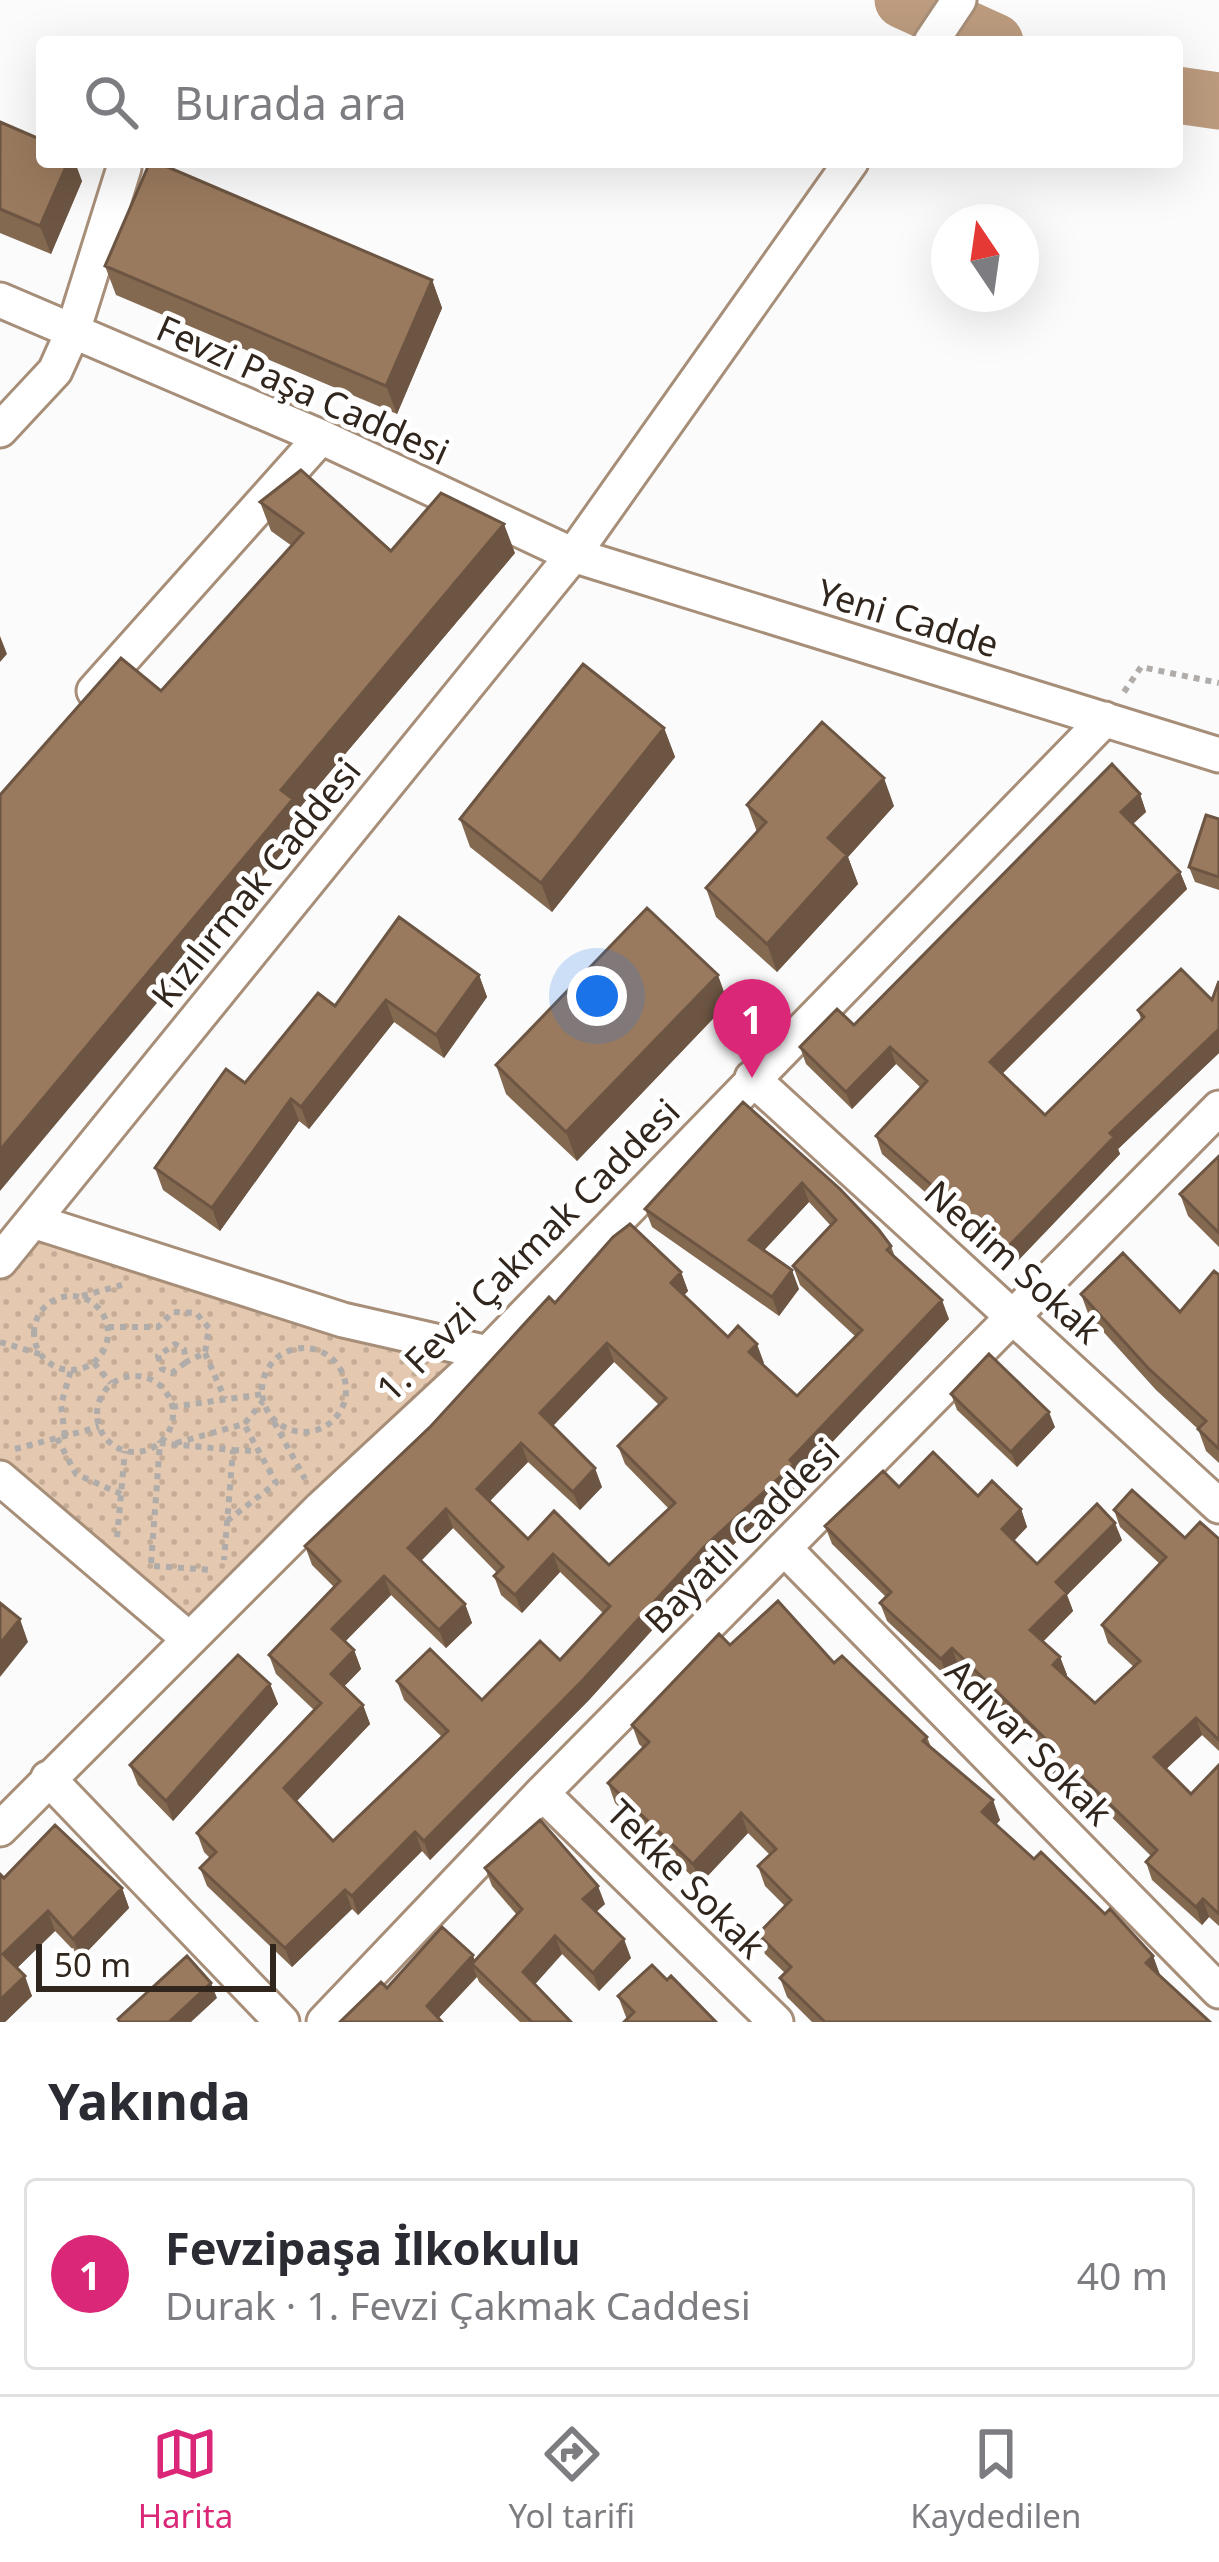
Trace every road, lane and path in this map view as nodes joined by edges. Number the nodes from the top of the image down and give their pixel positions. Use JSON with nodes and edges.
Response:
{"nodes":[{"id":1,"x":959,"y":0,"type":"edge"},
{"id":2,"x":936,"y":36,"type":"edge"},
{"id":3,"x":124,"y":168,"type":"edge"},
{"id":4,"x":845,"y":172,"type":"edge"},
{"id":5,"x":0,"y":300,"type":"edge"},
{"id":6,"x":73,"y":332,"type":"junction"},
{"id":7,"x":0,"y":430,"type":"edge"},
{"id":8,"x":321,"y":437,"type":"junction"},
{"id":9,"x":573,"y":555,"type":"junction"},
{"id":10,"x":1141,"y":667,"type":"dead end"},
{"id":11,"x":1219,"y":683,"type":"edge"},
{"id":12,"x":76,"y":711,"type":"edge"},
{"id":13,"x":1105,"y":719,"type":"junction"},
{"id":14,"x":1219,"y":755,"type":"edge"},
{"id":15,"x":752,"y":1078,"type":"junction"},
{"id":16,"x":1219,"y":1108,"type":"edge"},
{"id":17,"x":33,"y":1221,"type":"junction"},
{"id":18,"x":0,"y":1261,"type":"edge"},
{"id":19,"x":1015,"y":1317,"type":"junction"},
{"id":20,"x":107,"y":1327,"type":"junction"},
{"id":21,"x":158,"y":1327,"type":"junction"},
{"id":22,"x":0,"y":1342,"type":"edge"},
{"id":23,"x":165,"y":1346,"type":"junction"},
{"id":24,"x":205,"y":1353,"type":"junction"},
{"id":25,"x":488,"y":1353,"type":"junction"},
{"id":26,"x":40,"y":1354,"type":"junction"},
{"id":27,"x":186,"y":1362,"type":"junction"},
{"id":28,"x":94,"y":1363,"type":"junction"},
{"id":29,"x":71,"y":1370,"type":"junction"},
{"id":30,"x":165,"y":1371,"type":"junction"},
{"id":31,"x":154,"y":1382,"type":"junction"},
{"id":32,"x":112,"y":1384,"type":"junction"},
{"id":33,"x":264,"y":1398,"type":"junction"},
{"id":34,"x":225,"y":1400,"type":"junction"},
{"id":35,"x":172,"y":1407,"type":"junction"},
{"id":36,"x":270,"y":1414,"type":"junction"},
{"id":37,"x":244,"y":1424,"type":"junction"},
{"id":38,"x":99,"y":1427,"type":"junction"},
{"id":39,"x":61,"y":1437,"type":"junction"},
{"id":40,"x":160,"y":1443,"type":"junction"},
{"id":41,"x":172,"y":1444,"type":"junction"},
{"id":42,"x":233,"y":1450,"type":"junction"},
{"id":43,"x":125,"y":1451,"type":"junction"},
{"id":44,"x":259,"y":1451,"type":"junction"},
{"id":45,"x":0,"y":1453,"type":"edge"},
{"id":46,"x":0,"y":1478,"type":"edge"},
{"id":47,"x":121,"y":1494,"type":"junction"},
{"id":48,"x":1219,"y":1506,"type":"edge"},
{"id":49,"x":321,"y":1508,"type":"junction"},
{"id":50,"x":227,"y":1521,"type":"junction"},
{"id":51,"x":784,"y":1548,"type":"junction"},
{"id":52,"x":131,"y":1576,"type":"junction"},
{"id":53,"x":189,"y":1639,"type":"junction"},
{"id":54,"x":48,"y":1778,"type":"junction"},
{"id":55,"x":542,"y":1792,"type":"junction"},
{"id":56,"x":0,"y":1829,"type":"edge"},
{"id":57,"x":1219,"y":1990,"type":"edge"},
{"id":58,"x":282,"y":2022,"type":"edge"},
{"id":59,"x":324,"y":2022,"type":"edge"},
{"id":60,"x":776,"y":2022,"type":"edge"}],
"edges":[{"from":1,"to":2,"type":"street"},
{"from":3,"to":6,"type":"street"},
{"from":4,"to":9,"type":"street","name":"Kızılırmak Caddesi"},
{"from":5,"to":6,"type":"street","name":"Fevzi Paşa Caddesi"},
{"from":6,"to":7,"type":"street"},
{"from":6,"to":8,"type":"street","name":"Fevzi Paşa Caddesi"},
{"from":8,"to":9,"type":"street","name":"Fevzi Paşa Caddesi"},
{"from":8,"to":12,"type":"street"},
{"from":9,"to":13,"type":"street","name":"Yeni Cadde"},
{"from":9,"to":17,"type":"street","name":"Kızılırmak Caddesi"},
{"from":10,"to":11,"type":"path"},
{"from":13,"to":14,"type":"street","name":"Yeni Cadde"},
{"from":13,"to":15,"type":"street","name":"1. Fevzi Çakmak Caddesi"},
{"from":15,"to":19,"type":"street","name":"Nedim Sokak"},
{"from":15,"to":25,"type":"street","name":"1. Fevzi Çakmak Caddesi"},
{"from":16,"to":19,"type":"street","name":"Bayatlı Caddesi"},
{"from":17,"to":18,"type":"street","name":"Kızılırmak Caddesi"},
{"from":17,"to":25,"type":"street"},
{"from":19,"to":48,"type":"street","name":"Nedim Sokak"},
{"from":19,"to":51,"type":"street","name":"Bayatlı Caddesi"},
{"from":20,"to":21,"type":"path"},
{"from":20,"to":26,"type":"path"},
{"from":20,"to":28,"type":"path"},
{"from":21,"to":23,"type":"path"},
{"from":21,"to":24,"type":"path"},
{"from":22,"to":26,"type":"path"},
{"from":23,"to":27,"type":"path"},
{"from":23,"to":30,"type":"path"},
{"from":24,"to":27,"type":"path"},
{"from":24,"to":34,"type":"path"},
{"from":25,"to":49,"type":"street","name":"1. Fevzi Çakmak Caddesi"},
{"from":26,"to":29,"type":"path"},
{"from":27,"to":30,"type":"path"},
{"from":28,"to":29,"type":"path"},
{"from":28,"to":32,"type":"path"},
{"from":29,"to":39,"type":"path"},
{"from":30,"to":31,"type":"path"},
{"from":31,"to":32,"type":"path"},
{"from":31,"to":35,"type":"path"},
{"from":32,"to":38,"type":"path"},
{"from":33,"to":34,"type":"path"},
{"from":33,"to":36,"type":"path"},
{"from":33,"to":36,"type":"path"},
{"from":33,"to":37,"type":"path"},
{"from":34,"to":35,"type":"path"},
{"from":35,"to":40,"type":"path"},
{"from":36,"to":49,"type":"path"},
{"from":37,"to":41,"type":"path"},
{"from":37,"to":44,"type":"path"},
{"from":38,"to":39,"type":"path"},
{"from":38,"to":43,"type":"path"},
{"from":39,"to":45,"type":"path"},
{"from":39,"to":47,"type":"path"},
{"from":40,"to":41,"type":"path"},
{"from":40,"to":43,"type":"path"},
{"from":40,"to":52,"type":"path"},
{"from":41,"to":42,"type":"path"},
{"from":42,"to":44,"type":"path"},
{"from":42,"to":50,"type":"path"},
{"from":43,"to":47,"type":"path"},
{"from":44,"to":50,"type":"path"},
{"from":46,"to":52,"type":"street"},
{"from":47,"to":52,"type":"path"},
{"from":49,"to":53,"type":"street","name":"1. Fevzi Çakmak Caddesi"},
{"from":50,"to":52,"type":"path"},
{"from":51,"to":55,"type":"street","name":"Bayatlı Caddesi"},
{"from":51,"to":57,"type":"street","name":"Adıvar Sokak"},
{"from":52,"to":53,"type":"street"},
{"from":53,"to":54,"type":"street","name":"1. Fevzi Çakmak Caddesi"},
{"from":54,"to":56,"type":"street","name":"1. Fevzi Çakmak Caddesi"},
{"from":54,"to":58,"type":"street"},
{"from":55,"to":59,"type":"street","name":"Bayatlı Caddesi"},
{"from":55,"to":60,"type":"street","name":"Tekke Sokak"}]}
